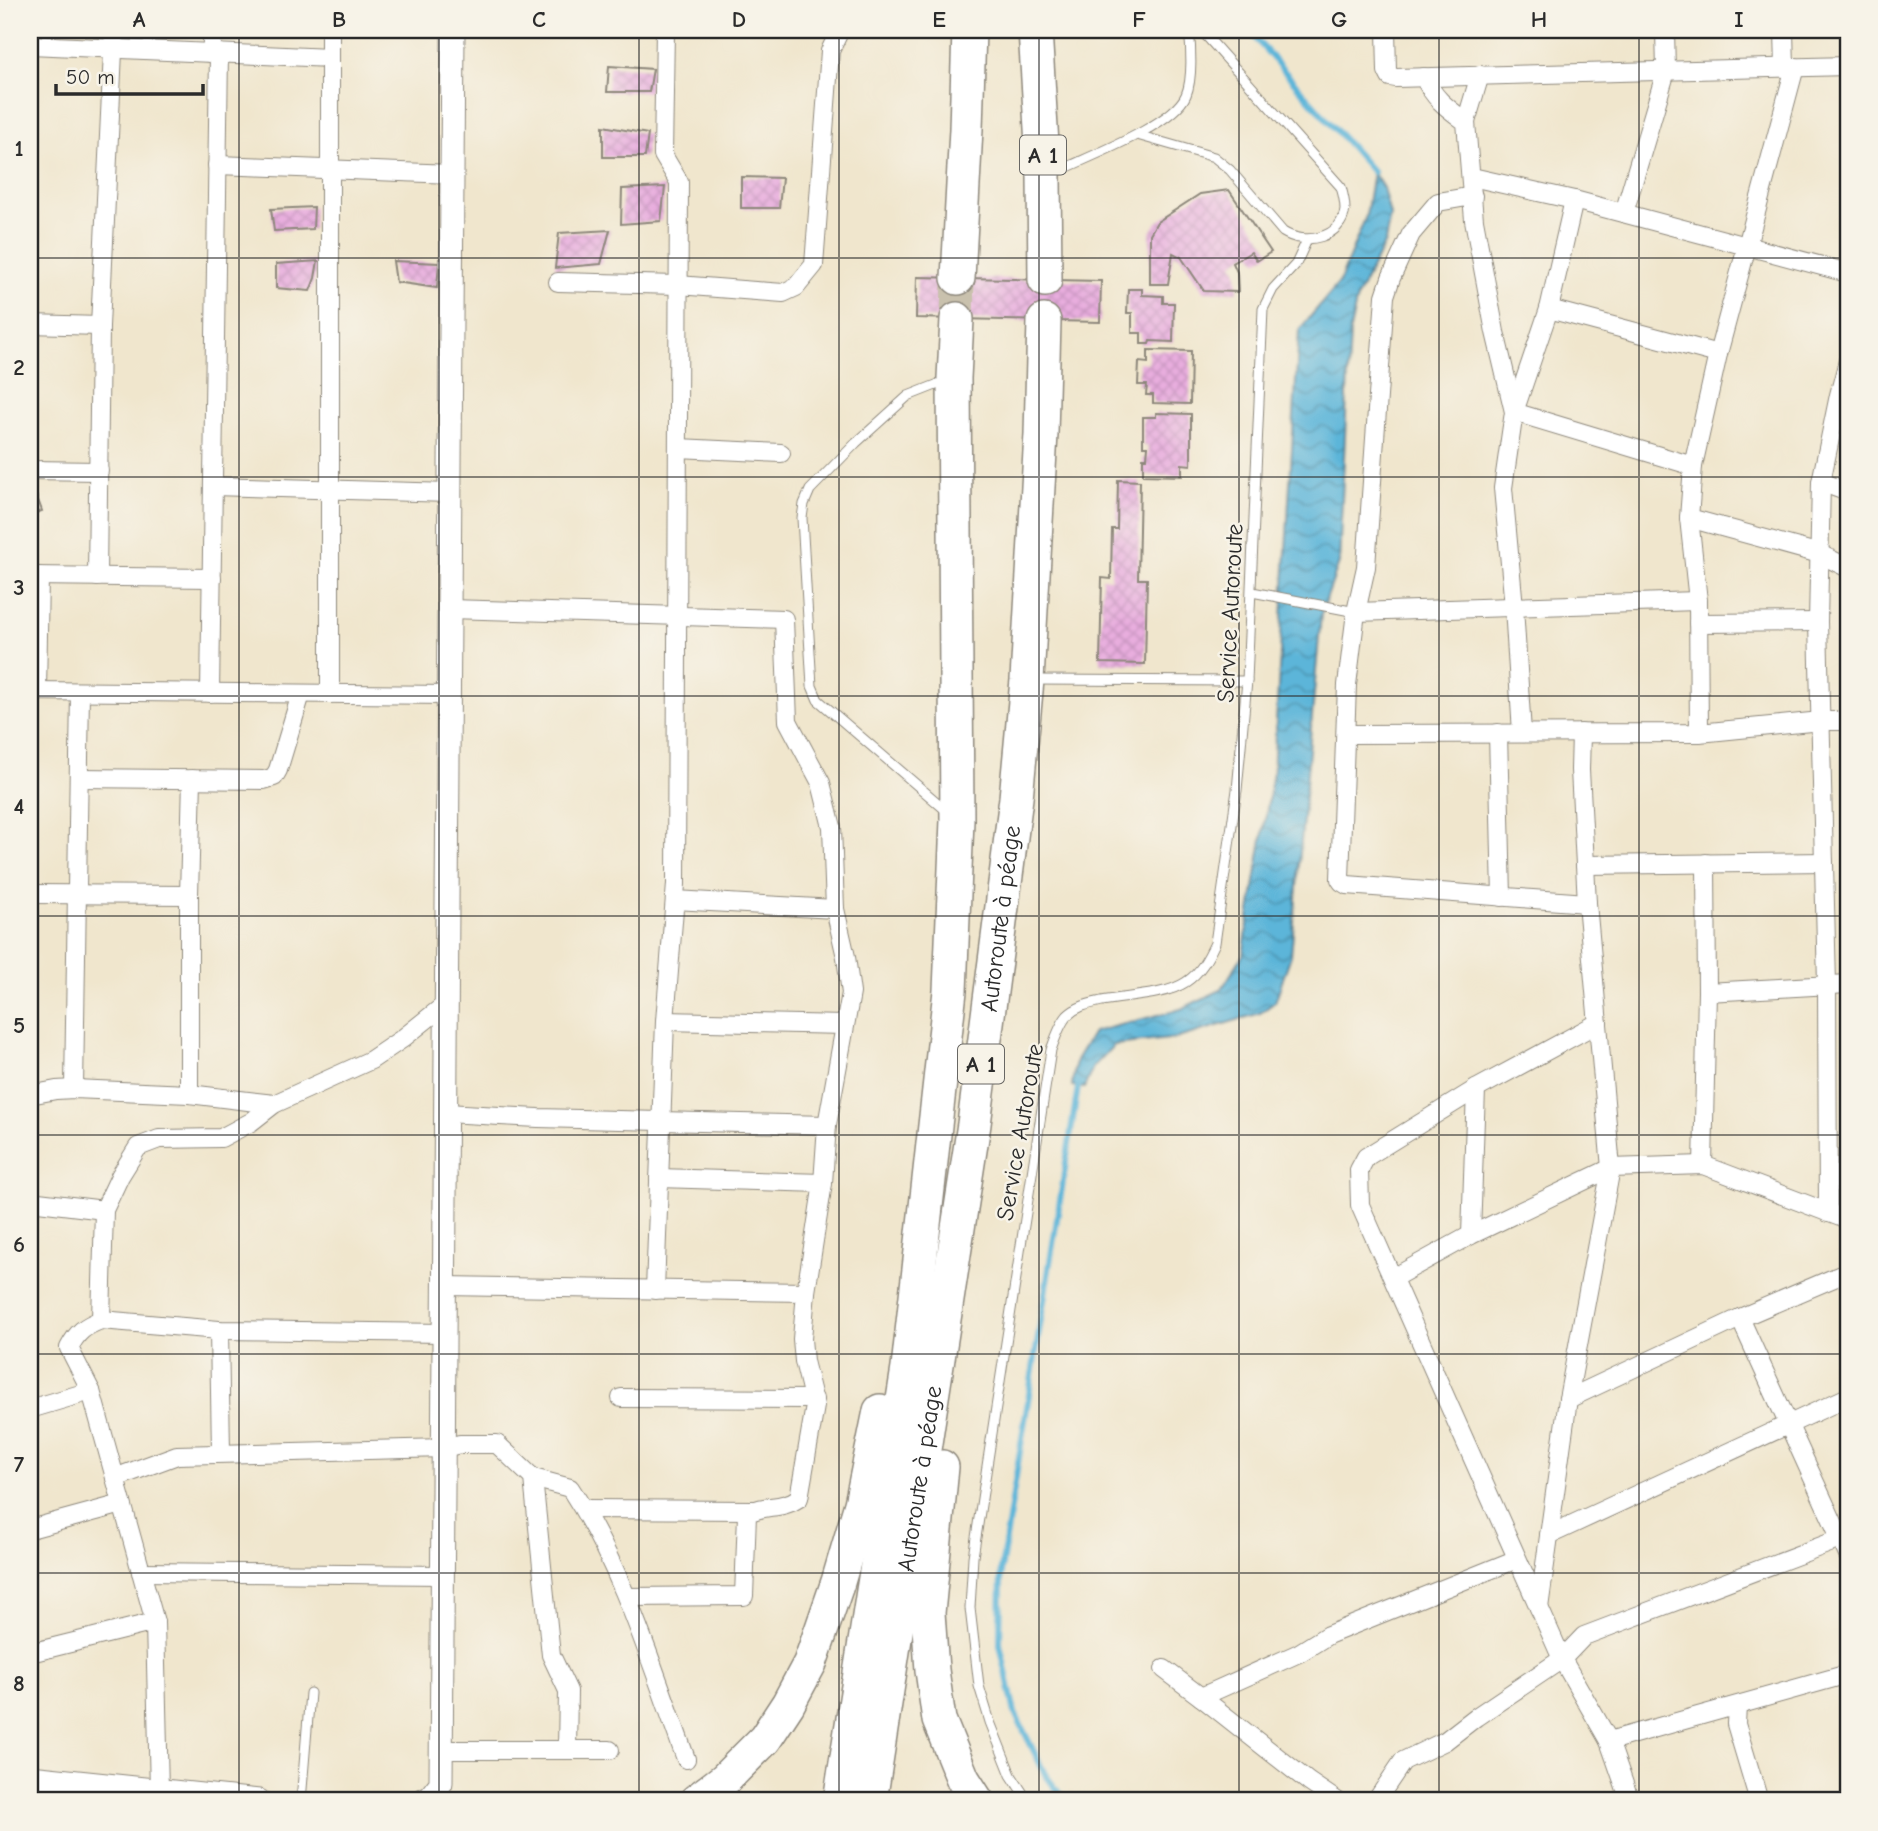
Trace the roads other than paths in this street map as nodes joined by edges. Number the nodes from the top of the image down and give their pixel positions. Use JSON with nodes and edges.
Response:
{"nodes":[{"id":1,"x":114,"y":30,"type":"edge"},
{"id":2,"x":213,"y":30,"type":"edge"},
{"id":3,"x":330,"y":30,"type":"edge"},
{"id":4,"x":453,"y":30,"type":"edge"},
{"id":5,"x":665,"y":30,"type":"edge"},
{"id":6,"x":840,"y":30,"type":"edge"},
{"id":7,"x":968,"y":30,"type":"edge"},
{"id":8,"x":1035,"y":30,"type":"edge"},
{"id":9,"x":1189,"y":30,"type":"edge"},
{"id":10,"x":1201,"y":30,"type":"edge"},
{"id":11,"x":1386,"y":30,"type":"edge"},
{"id":12,"x":1665,"y":30,"type":"edge"},
{"id":13,"x":1784,"y":30,"type":"edge"},
{"id":14,"x":30,"y":45,"type":"edge"},
{"id":15,"x":113,"y":49,"type":"junction"},
{"id":16,"x":215,"y":53,"type":"junction"},
{"id":17,"x":330,"y":58,"type":"junction"},
{"id":18,"x":1848,"y":66,"type":"edge"},
{"id":19,"x":1790,"y":68,"type":"junction"},
{"id":20,"x":1666,"y":71,"type":"junction"},
{"id":21,"x":1480,"y":75,"type":"junction"},
{"id":22,"x":1424,"y":77,"type":"junction"},
{"id":23,"x":1466,"y":122,"type":"junction"},
{"id":24,"x":1137,"y":135,"type":"junction"},
{"id":25,"x":217,"y":165,"type":"junction"},
{"id":26,"x":330,"y":170,"type":"junction"},
{"id":27,"x":452,"y":174,"type":"junction"},
{"id":28,"x":1044,"y":177,"type":"junction"},
{"id":29,"x":1472,"y":177,"type":"junction"},
{"id":30,"x":1473,"y":196,"type":"junction"},
{"id":31,"x":1574,"y":200,"type":"junction"},
{"id":32,"x":1624,"y":213,"type":"junction"},
{"id":33,"x":1307,"y":240,"type":"junction"},
{"id":34,"x":1748,"y":246,"type":"junction"},
{"id":35,"x":1848,"y":272,"type":"edge"},
{"id":36,"x":958,"y":278,"type":"tunnel mouth"},
{"id":37,"x":1045,"y":280,"type":"dead end"},
{"id":38,"x":558,"y":282,"type":"dead end"},
{"id":39,"x":678,"y":285,"type":"junction"},
{"id":40,"x":1549,"y":309,"type":"junction"},
{"id":41,"x":957,"y":319,"type":"tunnel mouth"},
{"id":42,"x":1044,"y":321,"type":"dead end"},
{"id":43,"x":30,"y":324,"type":"edge"},
{"id":44,"x":100,"y":326,"type":"junction"},
{"id":45,"x":1718,"y":354,"type":"junction"},
{"id":46,"x":1848,"y":361,"type":"edge"},
{"id":47,"x":954,"y":378,"type":"junction"},
{"id":48,"x":1844,"y":396,"type":"edge"},
{"id":49,"x":1514,"y":412,"type":"junction"},
{"id":50,"x":678,"y":448,"type":"junction"},
{"id":51,"x":781,"y":453,"type":"dead end"},
{"id":52,"x":1693,"y":466,"type":"junction"},
{"id":53,"x":30,"y":470,"type":"edge"},
{"id":54,"x":99,"y":471,"type":"junction"},
{"id":55,"x":1821,"y":482,"type":"junction"},
{"id":56,"x":213,"y":486,"type":"junction"},
{"id":57,"x":330,"y":489,"type":"junction"},
{"id":58,"x":1848,"y":492,"type":"edge"},
{"id":59,"x":450,"y":493,"type":"junction"},
{"id":60,"x":1689,"y":518,"type":"junction"},
{"id":61,"x":1820,"y":554,"type":"junction"},
{"id":62,"x":1848,"y":568,"type":"edge"},
{"id":63,"x":35,"y":576,"type":"edge"},
{"id":64,"x":97,"y":577,"type":"junction"},
{"id":65,"x":212,"y":578,"type":"junction"},
{"id":66,"x":1252,"y":592,"type":"junction"},
{"id":67,"x":1698,"y":601,"type":"junction"},
{"id":68,"x":1514,"y":607,"type":"junction"},
{"id":69,"x":449,"y":609,"type":"junction"},
{"id":70,"x":1356,"y":612,"type":"junction"},
{"id":71,"x":677,"y":616,"type":"junction"},
{"id":72,"x":1818,"y":622,"type":"junction"},
{"id":73,"x":1698,"y":623,"type":"junction"},
{"id":74,"x":1027,"y":680,"type":"junction"},
{"id":75,"x":1247,"y":681,"type":"junction"},
{"id":76,"x":33,"y":692,"type":"edge"},
{"id":77,"x":80,"y":692,"type":"junction"},
{"id":78,"x":210,"y":693,"type":"junction"},
{"id":79,"x":301,"y":694,"type":"junction"},
{"id":80,"x":330,"y":694,"type":"junction"},
{"id":81,"x":449,"y":695,"type":"junction"},
{"id":82,"x":1848,"y":720,"type":"edge"},
{"id":83,"x":1821,"y":721,"type":"junction"},
{"id":84,"x":1498,"y":733,"type":"junction"},
{"id":85,"x":1521,"y":733,"type":"junction"},
{"id":86,"x":1581,"y":733,"type":"junction"},
{"id":87,"x":1699,"y":733,"type":"junction"},
{"id":88,"x":1346,"y":734,"type":"junction"},
{"id":89,"x":79,"y":778,"type":"junction"},
{"id":90,"x":192,"y":779,"type":"junction"},
{"id":91,"x":957,"y":820,"type":"junction"},
{"id":92,"x":1824,"y":862,"type":"junction"},
{"id":93,"x":1706,"y":863,"type":"junction"},
{"id":94,"x":1585,"y":865,"type":"junction"},
{"id":95,"x":30,"y":894,"type":"edge"},
{"id":96,"x":77,"y":895,"type":"junction"},
{"id":97,"x":189,"y":895,"type":"junction"},
{"id":98,"x":1502,"y":897,"type":"junction"},
{"id":99,"x":675,"y":900,"type":"junction"},
{"id":100,"x":1587,"y":903,"type":"junction"},
{"id":101,"x":835,"y":909,"type":"junction"},
{"id":102,"x":1848,"y":984,"type":"edge"},
{"id":103,"x":1827,"y":985,"type":"junction"},
{"id":104,"x":1707,"y":992,"type":"junction"},
{"id":105,"x":447,"y":1003,"type":"junction"},
{"id":106,"x":665,"y":1021,"type":"junction"},
{"id":107,"x":1598,"y":1023,"type":"junction"},
{"id":108,"x":845,"y":1025,"type":"junction"},
{"id":109,"x":74,"y":1089,"type":"junction"},
{"id":110,"x":1476,"y":1089,"type":"junction"},
{"id":111,"x":189,"y":1094,"type":"junction"},
{"id":112,"x":30,"y":1096,"type":"edge"},
{"id":113,"x":274,"y":1104,"type":"junction"},
{"id":114,"x":446,"y":1113,"type":"junction"},
{"id":115,"x":661,"y":1121,"type":"junction"},
{"id":116,"x":974,"y":1124,"type":"junction"},
{"id":117,"x":827,"y":1125,"type":"junction"},
{"id":118,"x":932,"y":1151,"type":"junction"},
{"id":119,"x":1703,"y":1165,"type":"junction"},
{"id":120,"x":1611,"y":1168,"type":"junction"},
{"id":121,"x":659,"y":1178,"type":"junction"},
{"id":122,"x":823,"y":1183,"type":"junction"},
{"id":123,"x":30,"y":1201,"type":"edge"},
{"id":124,"x":104,"y":1210,"type":"junction"},
{"id":125,"x":1828,"y":1213,"type":"junction"},
{"id":126,"x":1848,"y":1220,"type":"edge"},
{"id":127,"x":1471,"y":1235,"type":"junction"},
{"id":128,"x":1848,"y":1272,"type":"edge"},
{"id":129,"x":1393,"y":1278,"type":"junction"},
{"id":130,"x":445,"y":1286,"type":"junction"},
{"id":131,"x":655,"y":1290,"type":"junction"},
{"id":132,"x":806,"y":1292,"type":"junction"},
{"id":133,"x":1740,"y":1318,"type":"junction"},
{"id":134,"x":101,"y":1320,"type":"junction"},
{"id":135,"x":219,"y":1330,"type":"junction"},
{"id":136,"x":444,"y":1333,"type":"junction"},
{"id":137,"x":91,"y":1391,"type":"junction"},
{"id":138,"x":1848,"y":1397,"type":"edge"},
{"id":139,"x":621,"y":1398,"type":"dead end"},
{"id":140,"x":814,"y":1399,"type":"junction"},
{"id":141,"x":1568,"y":1399,"type":"junction"},
{"id":142,"x":30,"y":1409,"type":"edge"},
{"id":143,"x":1789,"y":1425,"type":"junction"},
{"id":144,"x":444,"y":1447,"type":"junction"},
{"id":145,"x":221,"y":1453,"type":"junction"},
{"id":146,"x":115,"y":1478,"type":"junction"},
{"id":147,"x":533,"y":1478,"type":"junction"},
{"id":148,"x":122,"y":1504,"type":"junction"},
{"id":149,"x":584,"y":1509,"type":"junction"},
{"id":150,"x":753,"y":1510,"type":"junction"},
{"id":151,"x":30,"y":1529,"type":"edge"},
{"id":152,"x":1549,"y":1535,"type":"junction"},
{"id":153,"x":1846,"y":1544,"type":"edge"},
{"id":154,"x":1517,"y":1559,"type":"junction"},
{"id":155,"x":141,"y":1572,"type":"junction"},
{"id":156,"x":443,"y":1575,"type":"junction"},
{"id":157,"x":627,"y":1597,"type":"junction"},
{"id":158,"x":1539,"y":1608,"type":"junction"},
{"id":159,"x":155,"y":1622,"type":"junction"},
{"id":160,"x":30,"y":1653,"type":"edge"},
{"id":161,"x":1562,"y":1659,"type":"junction"},
{"id":162,"x":1164,"y":1669,"type":"dead end"},
{"id":163,"x":1848,"y":1674,"type":"edge"},
{"id":164,"x":310,"y":1693,"type":"dead end"},
{"id":165,"x":1201,"y":1697,"type":"junction"},
{"id":166,"x":1737,"y":1706,"type":"junction"},
{"id":167,"x":1609,"y":1741,"type":"junction"},
{"id":168,"x":442,"y":1750,"type":"junction"},
{"id":169,"x":567,"y":1750,"type":"junction"},
{"id":170,"x":610,"y":1750,"type":"dead end"},
{"id":171,"x":686,"y":1759,"type":"dead end"},
{"id":172,"x":30,"y":1777,"type":"edge"},
{"id":173,"x":159,"y":1791,"type":"junction"},
{"id":174,"x":259,"y":1801,"type":"edge"},
{"id":175,"x":301,"y":1801,"type":"edge"},
{"id":176,"x":421,"y":1801,"type":"edge"},
{"id":177,"x":696,"y":1801,"type":"edge"},
{"id":178,"x":840,"y":1801,"type":"edge"},
{"id":179,"x":870,"y":1801,"type":"edge"},
{"id":180,"x":977,"y":1801,"type":"edge"},
{"id":181,"x":1028,"y":1801,"type":"edge"},
{"id":182,"x":1337,"y":1801,"type":"edge"},
{"id":183,"x":1376,"y":1801,"type":"edge"},
{"id":184,"x":1630,"y":1801,"type":"edge"},
{"id":185,"x":1759,"y":1801,"type":"edge"}],
"edges":[{"from":1,"to":15,"type":"street"},
{"from":2,"to":16,"type":"street"},
{"from":3,"to":17,"type":"street"},
{"from":4,"to":27,"type":"street"},
{"from":5,"to":39,"type":"street"},
{"from":6,"to":39,"type":"street"},
{"from":7,"to":36,"type":"highway"},
{"from":8,"to":28,"type":"highway","number":"A 1"},
{"from":9,"to":24,"type":"lane"},
{"from":10,"to":33,"type":"lane"},
{"from":11,"to":22,"type":"street"},
{"from":12,"to":20,"type":"street"},
{"from":13,"to":19,"type":"street"},
{"from":14,"to":15,"type":"street"},
{"from":15,"to":16,"type":"street"},
{"from":15,"to":44,"type":"street"},
{"from":16,"to":17,"type":"street"},
{"from":16,"to":25,"type":"street"},
{"from":17,"to":26,"type":"street"},
{"from":18,"to":19,"type":"street"},
{"from":19,"to":20,"type":"street"},
{"from":19,"to":34,"type":"street"},
{"from":20,"to":21,"type":"street"},
{"from":20,"to":32,"type":"street"},
{"from":21,"to":22,"type":"street"},
{"from":21,"to":23,"type":"street"},
{"from":22,"to":23,"type":"street"},
{"from":23,"to":29,"type":"street"},
{"from":24,"to":28,"type":"lane"},
{"from":24,"to":33,"type":"lane"},
{"from":25,"to":26,"type":"street"},
{"from":25,"to":56,"type":"street"},
{"from":26,"to":27,"type":"street"},
{"from":26,"to":57,"type":"street"},
{"from":27,"to":59,"type":"street"},
{"from":28,"to":37,"type":"highway","number":"A 1"},
{"from":29,"to":30,"type":"street"},
{"from":29,"to":31,"type":"street"},
{"from":30,"to":49,"type":"street"},
{"from":30,"to":70,"type":"street"},
{"from":31,"to":32,"type":"street"},
{"from":31,"to":40,"type":"street"},
{"from":32,"to":34,"type":"street"},
{"from":33,"to":66,"type":"lane","name":"Service Autoroute"},
{"from":34,"to":35,"type":"street"},
{"from":34,"to":45,"type":"street"},
{"from":38,"to":39,"type":"street"},
{"from":39,"to":50,"type":"street"},
{"from":40,"to":45,"type":"street"},
{"from":40,"to":49,"type":"street"},
{"from":41,"to":47,"type":"highway","number":"A 1"},
{"from":42,"to":74,"type":"highway","name":"Autoroute à péage","number":"A 1"},
{"from":43,"to":44,"type":"street"},
{"from":44,"to":54,"type":"street"},
{"from":45,"to":52,"type":"street"},
{"from":46,"to":48,"type":"street"},
{"from":47,"to":91,"type":"highway","number":"A 1"},
{"from":47,"to":91,"type":"lane"},
{"from":48,"to":55,"type":"street"},
{"from":49,"to":52,"type":"street"},
{"from":49,"to":68,"type":"street"},
{"from":50,"to":51,"type":"street"},
{"from":50,"to":71,"type":"street"},
{"from":52,"to":60,"type":"street"},
{"from":53,"to":54,"type":"street"},
{"from":54,"to":64,"type":"street"},
{"from":55,"to":58,"type":"street"},
{"from":55,"to":61,"type":"street"},
{"from":56,"to":57,"type":"street"},
{"from":56,"to":65,"type":"street"},
{"from":57,"to":59,"type":"street"},
{"from":57,"to":80,"type":"street"},
{"from":59,"to":69,"type":"street"},
{"from":60,"to":61,"type":"street"},
{"from":60,"to":67,"type":"street"},
{"from":61,"to":62,"type":"street"},
{"from":61,"to":72,"type":"street"},
{"from":63,"to":64,"type":"street"},
{"from":63,"to":76,"type":"street"},
{"from":64,"to":65,"type":"street"},
{"from":65,"to":78,"type":"street"},
{"from":66,"to":70,"type":"lane"},
{"from":66,"to":75,"type":"lane","name":"Service Autoroute"},
{"from":67,"to":68,"type":"street"},
{"from":67,"to":73,"type":"street"},
{"from":68,"to":70,"type":"street"},
{"from":68,"to":85,"type":"street"},
{"from":69,"to":71,"type":"street"},
{"from":69,"to":81,"type":"street"},
{"from":70,"to":88,"type":"street"},
{"from":71,"to":99,"type":"street"},
{"from":71,"to":101,"type":"street"},
{"from":72,"to":73,"type":"street"},
{"from":72,"to":83,"type":"street"},
{"from":73,"to":87,"type":"street"},
{"from":74,"to":75,"type":"lane"},
{"from":74,"to":116,"type":"highway","name":"Autoroute à péage","number":"A 1"},
{"from":75,"to":181,"type":"lane","name":"Service Autoroute"},
{"from":76,"to":77,"type":"street"},
{"from":77,"to":78,"type":"street"},
{"from":77,"to":89,"type":"street"},
{"from":78,"to":79,"type":"street"},
{"from":79,"to":80,"type":"street"},
{"from":79,"to":90,"type":"street"},
{"from":80,"to":81,"type":"street"},
{"from":81,"to":105,"type":"street"},
{"from":82,"to":83,"type":"street"},
{"from":83,"to":87,"type":"street"},
{"from":83,"to":92,"type":"street"},
{"from":84,"to":85,"type":"street"},
{"from":84,"to":88,"type":"street"},
{"from":84,"to":98,"type":"street"},
{"from":85,"to":86,"type":"street"},
{"from":86,"to":87,"type":"street"},
{"from":86,"to":94,"type":"street"},
{"from":88,"to":98,"type":"street"},
{"from":89,"to":90,"type":"street"},
{"from":89,"to":96,"type":"street"},
{"from":90,"to":97,"type":"street"},
{"from":91,"to":118,"type":"highway","number":"A 1"},
{"from":92,"to":93,"type":"street"},
{"from":92,"to":103,"type":"street"},
{"from":93,"to":94,"type":"street"},
{"from":93,"to":104,"type":"street"},
{"from":94,"to":100,"type":"street"},
{"from":95,"to":96,"type":"street"},
{"from":96,"to":97,"type":"street"},
{"from":96,"to":109,"type":"street"},
{"from":97,"to":111,"type":"street"},
{"from":98,"to":100,"type":"street"},
{"from":99,"to":101,"type":"street"},
{"from":99,"to":106,"type":"street"},
{"from":100,"to":107,"type":"street"},
{"from":101,"to":108,"type":"street"},
{"from":102,"to":103,"type":"street"},
{"from":103,"to":104,"type":"street"},
{"from":103,"to":125,"type":"street"},
{"from":104,"to":119,"type":"street"},
{"from":105,"to":113,"type":"street"},
{"from":105,"to":114,"type":"street"},
{"from":106,"to":108,"type":"street"},
{"from":106,"to":115,"type":"street"},
{"from":107,"to":110,"type":"street"},
{"from":107,"to":120,"type":"street"},
{"from":108,"to":117,"type":"street"},
{"from":109,"to":111,"type":"street"},
{"from":109,"to":112,"type":"street"},
{"from":110,"to":127,"type":"street"},
{"from":110,"to":129,"type":"street"},
{"from":111,"to":113,"type":"street"},
{"from":113,"to":124,"type":"street"},
{"from":114,"to":115,"type":"street"},
{"from":114,"to":130,"type":"street"},
{"from":115,"to":117,"type":"street"},
{"from":115,"to":121,"type":"street"},
{"from":116,"to":179,"type":"highway","name":"Autoroute à péage","number":"A 1"},
{"from":116,"to":180,"type":"highway"},
{"from":117,"to":122,"type":"street"},
{"from":118,"to":177,"type":"highway"},
{"from":118,"to":178,"type":"highway","number":"A 1"},
{"from":119,"to":120,"type":"street"},
{"from":119,"to":125,"type":"street"},
{"from":120,"to":127,"type":"street"},
{"from":120,"to":141,"type":"street"},
{"from":121,"to":122,"type":"street"},
{"from":121,"to":131,"type":"street"},
{"from":122,"to":132,"type":"street"},
{"from":123,"to":124,"type":"street"},
{"from":124,"to":134,"type":"street"},
{"from":125,"to":126,"type":"street"},
{"from":127,"to":129,"type":"street"},
{"from":128,"to":133,"type":"street"},
{"from":129,"to":154,"type":"street"},
{"from":130,"to":131,"type":"street"},
{"from":130,"to":136,"type":"street"},
{"from":131,"to":132,"type":"street"},
{"from":132,"to":140,"type":"street"},
{"from":133,"to":141,"type":"street"},
{"from":133,"to":143,"type":"street"},
{"from":134,"to":135,"type":"street"},
{"from":134,"to":137,"type":"street"},
{"from":135,"to":136,"type":"street"},
{"from":135,"to":145,"type":"street"},
{"from":136,"to":144,"type":"street"},
{"from":137,"to":142,"type":"street"},
{"from":137,"to":146,"type":"street"},
{"from":138,"to":143,"type":"street"},
{"from":139,"to":140,"type":"street"},
{"from":140,"to":150,"type":"street"},
{"from":141,"to":152,"type":"street"},
{"from":143,"to":152,"type":"street"},
{"from":143,"to":153,"type":"street"},
{"from":144,"to":145,"type":"street"},
{"from":144,"to":147,"type":"street"},
{"from":144,"to":156,"type":"street"},
{"from":145,"to":146,"type":"street"},
{"from":146,"to":148,"type":"street"},
{"from":147,"to":149,"type":"street"},
{"from":147,"to":169,"type":"street"},
{"from":148,"to":151,"type":"street"},
{"from":148,"to":155,"type":"street"},
{"from":149,"to":150,"type":"street"},
{"from":149,"to":157,"type":"street"},
{"from":150,"to":157,"type":"street"},
{"from":152,"to":158,"type":"street"},
{"from":153,"to":161,"type":"street"},
{"from":154,"to":158,"type":"street"},
{"from":154,"to":165,"type":"street"},
{"from":155,"to":156,"type":"street"},
{"from":155,"to":159,"type":"street"},
{"from":156,"to":168,"type":"street"},
{"from":157,"to":171,"type":"street"},
{"from":158,"to":161,"type":"street"},
{"from":159,"to":160,"type":"street"},
{"from":159,"to":173,"type":"street"},
{"from":161,"to":167,"type":"street"},
{"from":161,"to":183,"type":"street"},
{"from":162,"to":165,"type":"street"},
{"from":163,"to":166,"type":"street"},
{"from":164,"to":175,"type":"lane"},
{"from":165,"to":182,"type":"street"},
{"from":166,"to":167,"type":"street"},
{"from":166,"to":185,"type":"street"},
{"from":167,"to":184,"type":"street"},
{"from":168,"to":169,"type":"street"},
{"from":168,"to":176,"type":"street"},
{"from":169,"to":170,"type":"street"},
{"from":172,"to":173,"type":"street"},
{"from":173,"to":174,"type":"street"}]}
